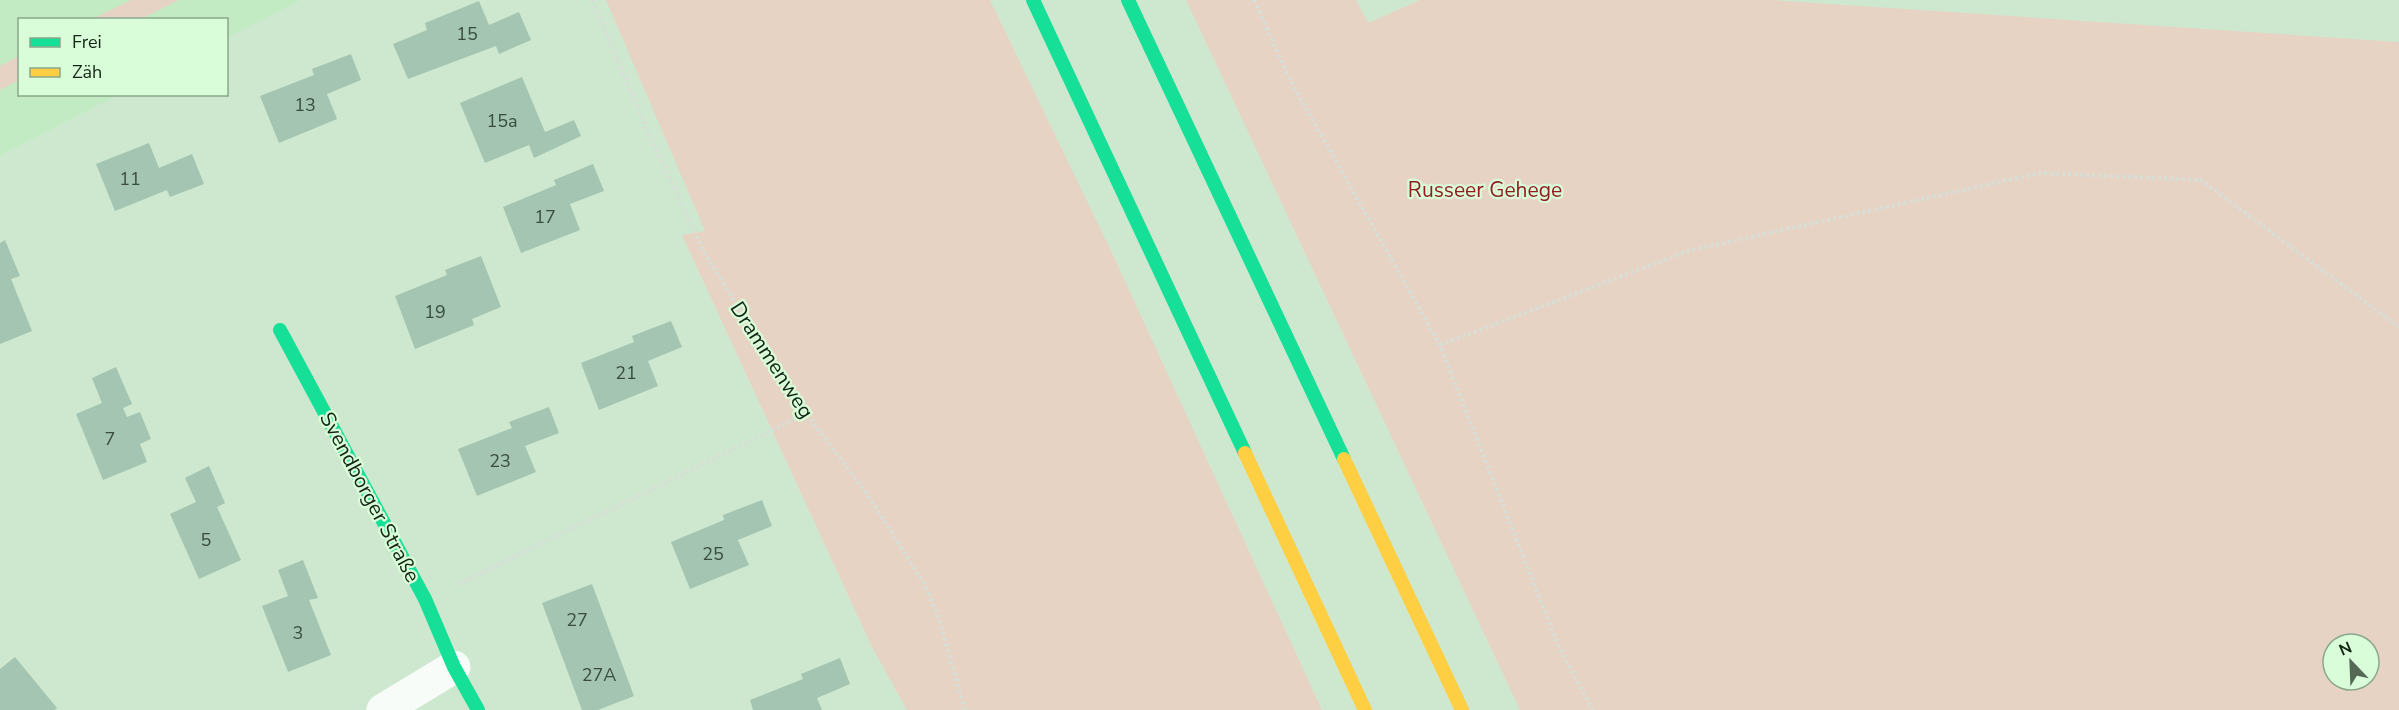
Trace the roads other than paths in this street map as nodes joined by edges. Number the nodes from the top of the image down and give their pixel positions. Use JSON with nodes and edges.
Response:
{"nodes":[{"id":1,"x":1034,"y":0,"type":"edge"},
{"id":2,"x":1128,"y":0,"type":"edge"},
{"id":3,"x":280,"y":330,"type":"dead end"},
{"id":4,"x":454,"y":667,"type":"junction"},
{"id":5,"x":382,"y":710,"type":"edge"},
{"id":6,"x":478,"y":710,"type":"edge"},
{"id":7,"x":1365,"y":710,"type":"edge"},
{"id":8,"x":1462,"y":710,"type":"edge"}],
"edges":[{"from":1,"to":7,"type":"main road"},
{"from":2,"to":8,"type":"main road"},
{"from":3,"to":4,"type":"main road","name":"Svendborger Straße"},
{"from":4,"to":5,"type":"street"},
{"from":4,"to":6,"type":"main road","name":"Svendborger Straße"}]}
